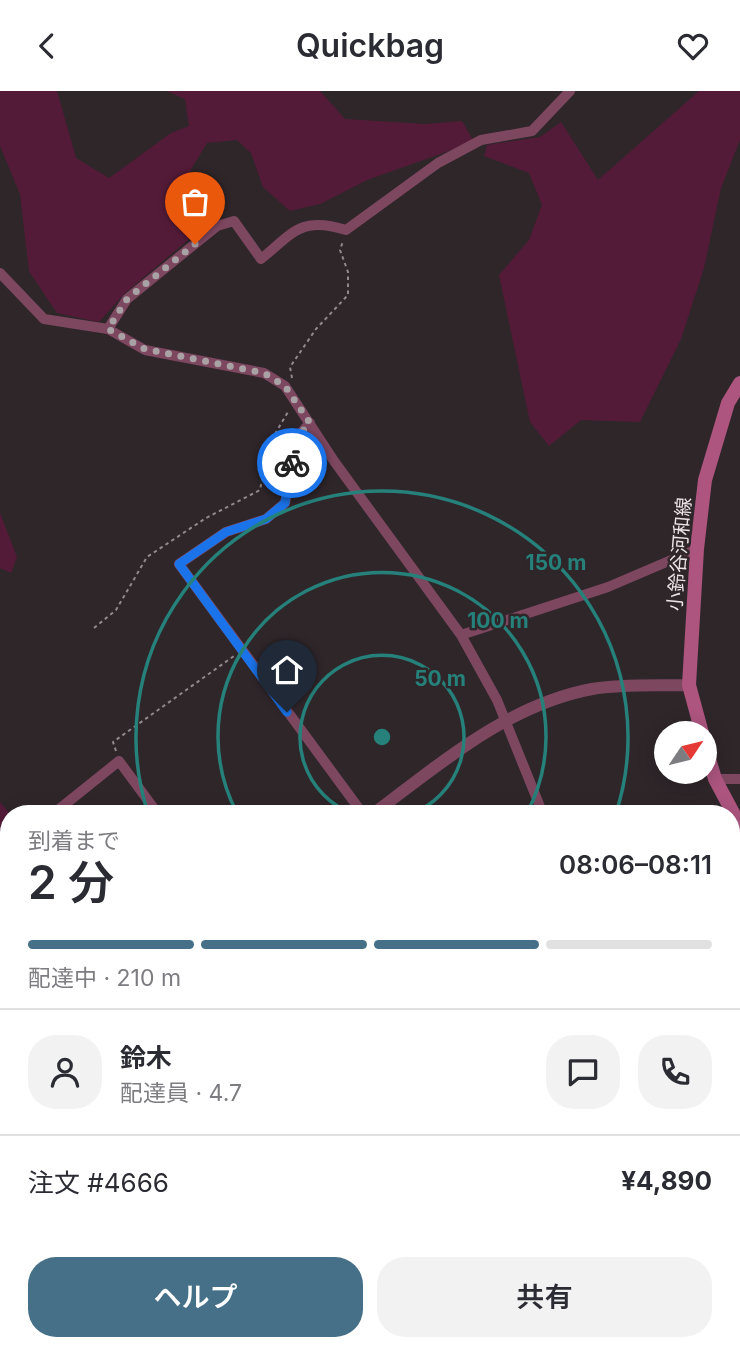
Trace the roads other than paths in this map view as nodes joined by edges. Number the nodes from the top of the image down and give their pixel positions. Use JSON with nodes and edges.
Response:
{"nodes":[{"id":1,"x":570,"y":91,"type":"edge"},
{"id":2,"x":0,"y":273,"type":"edge"},
{"id":3,"x":108,"y":329,"type":"junction"},
{"id":4,"x":740,"y":383,"type":"edge"},
{"id":5,"x":310,"y":423,"type":"junction"},
{"id":6,"x":696,"y":549,"type":"junction"},
{"id":7,"x":461,"y":635,"type":"junction"},
{"id":8,"x":689,"y":685,"type":"junction"},
{"id":9,"x":506,"y":720,"type":"junction"},
{"id":10,"x":699,"y":721,"type":"edge"},
{"id":11,"x":718,"y":779,"type":"edge"},
{"id":12,"x":740,"y":779,"type":"edge"},
{"id":13,"x":718,"y":784,"type":"edge"},
{"id":14,"x":63,"y":805,"type":"edge"},
{"id":15,"x":151,"y":805,"type":"edge"},
{"id":16,"x":356,"y":805,"type":"edge"},
{"id":17,"x":385,"y":805,"type":"edge"},
{"id":18,"x":539,"y":805,"type":"edge"},
{"id":19,"x":729,"y":805,"type":"edge"}],
"edges":[{"from":1,"to":3,"type":"street"},
{"from":2,"to":3,"type":"street"},
{"from":3,"to":5,"type":"street"},
{"from":4,"to":6,"type":"main road","name":"小鈴谷河和線"},
{"from":5,"to":7,"type":"street"},
{"from":5,"to":16,"type":"street"},
{"from":6,"to":7,"type":"street"},
{"from":6,"to":8,"type":"main road","name":"小鈴谷河和線"},
{"from":7,"to":9,"type":"street"},
{"from":8,"to":9,"type":"street"},
{"from":8,"to":10,"type":"main road","name":"小鈴谷河和線"},
{"from":9,"to":17,"type":"street"},
{"from":9,"to":18,"type":"street"},
{"from":11,"to":12,"type":"street"},
{"from":13,"to":19,"type":"main road"},
{"from":14,"to":15,"type":"street"}]}
